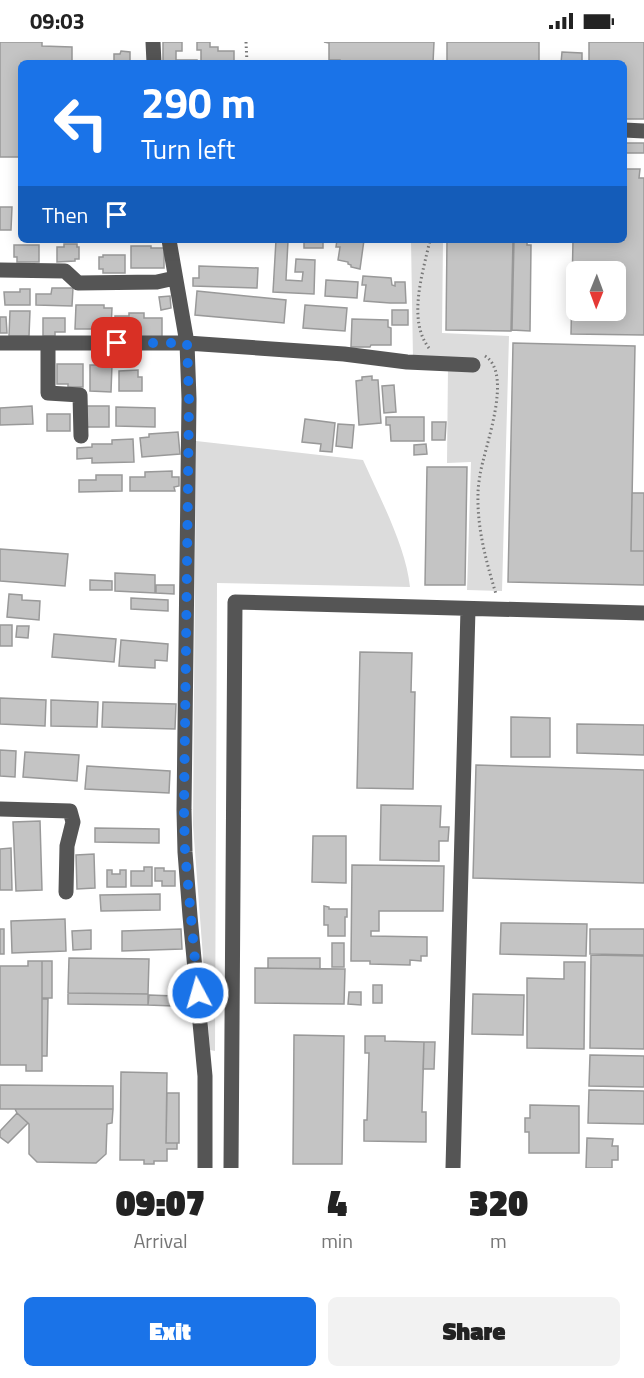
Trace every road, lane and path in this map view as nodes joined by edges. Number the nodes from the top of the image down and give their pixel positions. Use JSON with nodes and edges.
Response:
{"nodes":[{"id":1,"x":153,"y":42,"type":"edge"},
{"id":2,"x":246,"y":42,"type":"edge"},
{"id":3,"x":154,"y":60,"type":"edge"},
{"id":4,"x":247,"y":60,"type":"edge"},
{"id":5,"x":627,"y":130,"type":"edge"},
{"id":6,"x":644,"y":130,"type":"edge"},
{"id":7,"x":169,"y":243,"type":"edge"},
{"id":8,"x":429,"y":243,"type":"edge"},
{"id":9,"x":0,"y":270,"type":"edge"},
{"id":10,"x":175,"y":278,"type":"junction"},
{"id":11,"x":0,"y":343,"type":"edge"},
{"id":12,"x":48,"y":343,"type":"junction"},
{"id":13,"x":187,"y":343,"type":"junction"},
{"id":14,"x":430,"y":349,"type":"dead end"},
{"id":15,"x":477,"y":359,"type":"joint"},
{"id":16,"x":81,"y":436,"type":"dead end"},
{"id":17,"x":496,"y":594,"type":"dead end"},
{"id":18,"x":468,"y":609,"type":"junction"},
{"id":19,"x":644,"y":613,"type":"edge"},
{"id":20,"x":0,"y":809,"type":"edge"},
{"id":21,"x":66,"y":892,"type":"dead end"},
{"id":22,"x":205,"y":1168,"type":"edge"},
{"id":23,"x":231,"y":1168,"type":"edge"},
{"id":24,"x":453,"y":1168,"type":"edge"}],
"edges":[{"from":1,"to":3,"type":"street"},
{"from":2,"to":4,"type":"path"},
{"from":5,"to":6,"type":"street"},
{"from":7,"to":10,"type":"street"},
{"from":8,"to":14,"type":"path"},
{"from":9,"to":10,"type":"street"},
{"from":10,"to":13,"type":"street"},
{"from":11,"to":12,"type":"street"},
{"from":12,"to":13,"type":"street"},
{"from":12,"to":16,"type":"street"},
{"from":13,"to":15,"type":"street"},
{"from":13,"to":22,"type":"street"},
{"from":15,"to":17,"type":"path"},
{"from":18,"to":19,"type":"street"},
{"from":18,"to":23,"type":"street"},
{"from":18,"to":24,"type":"street"},
{"from":20,"to":21,"type":"street"}]}
